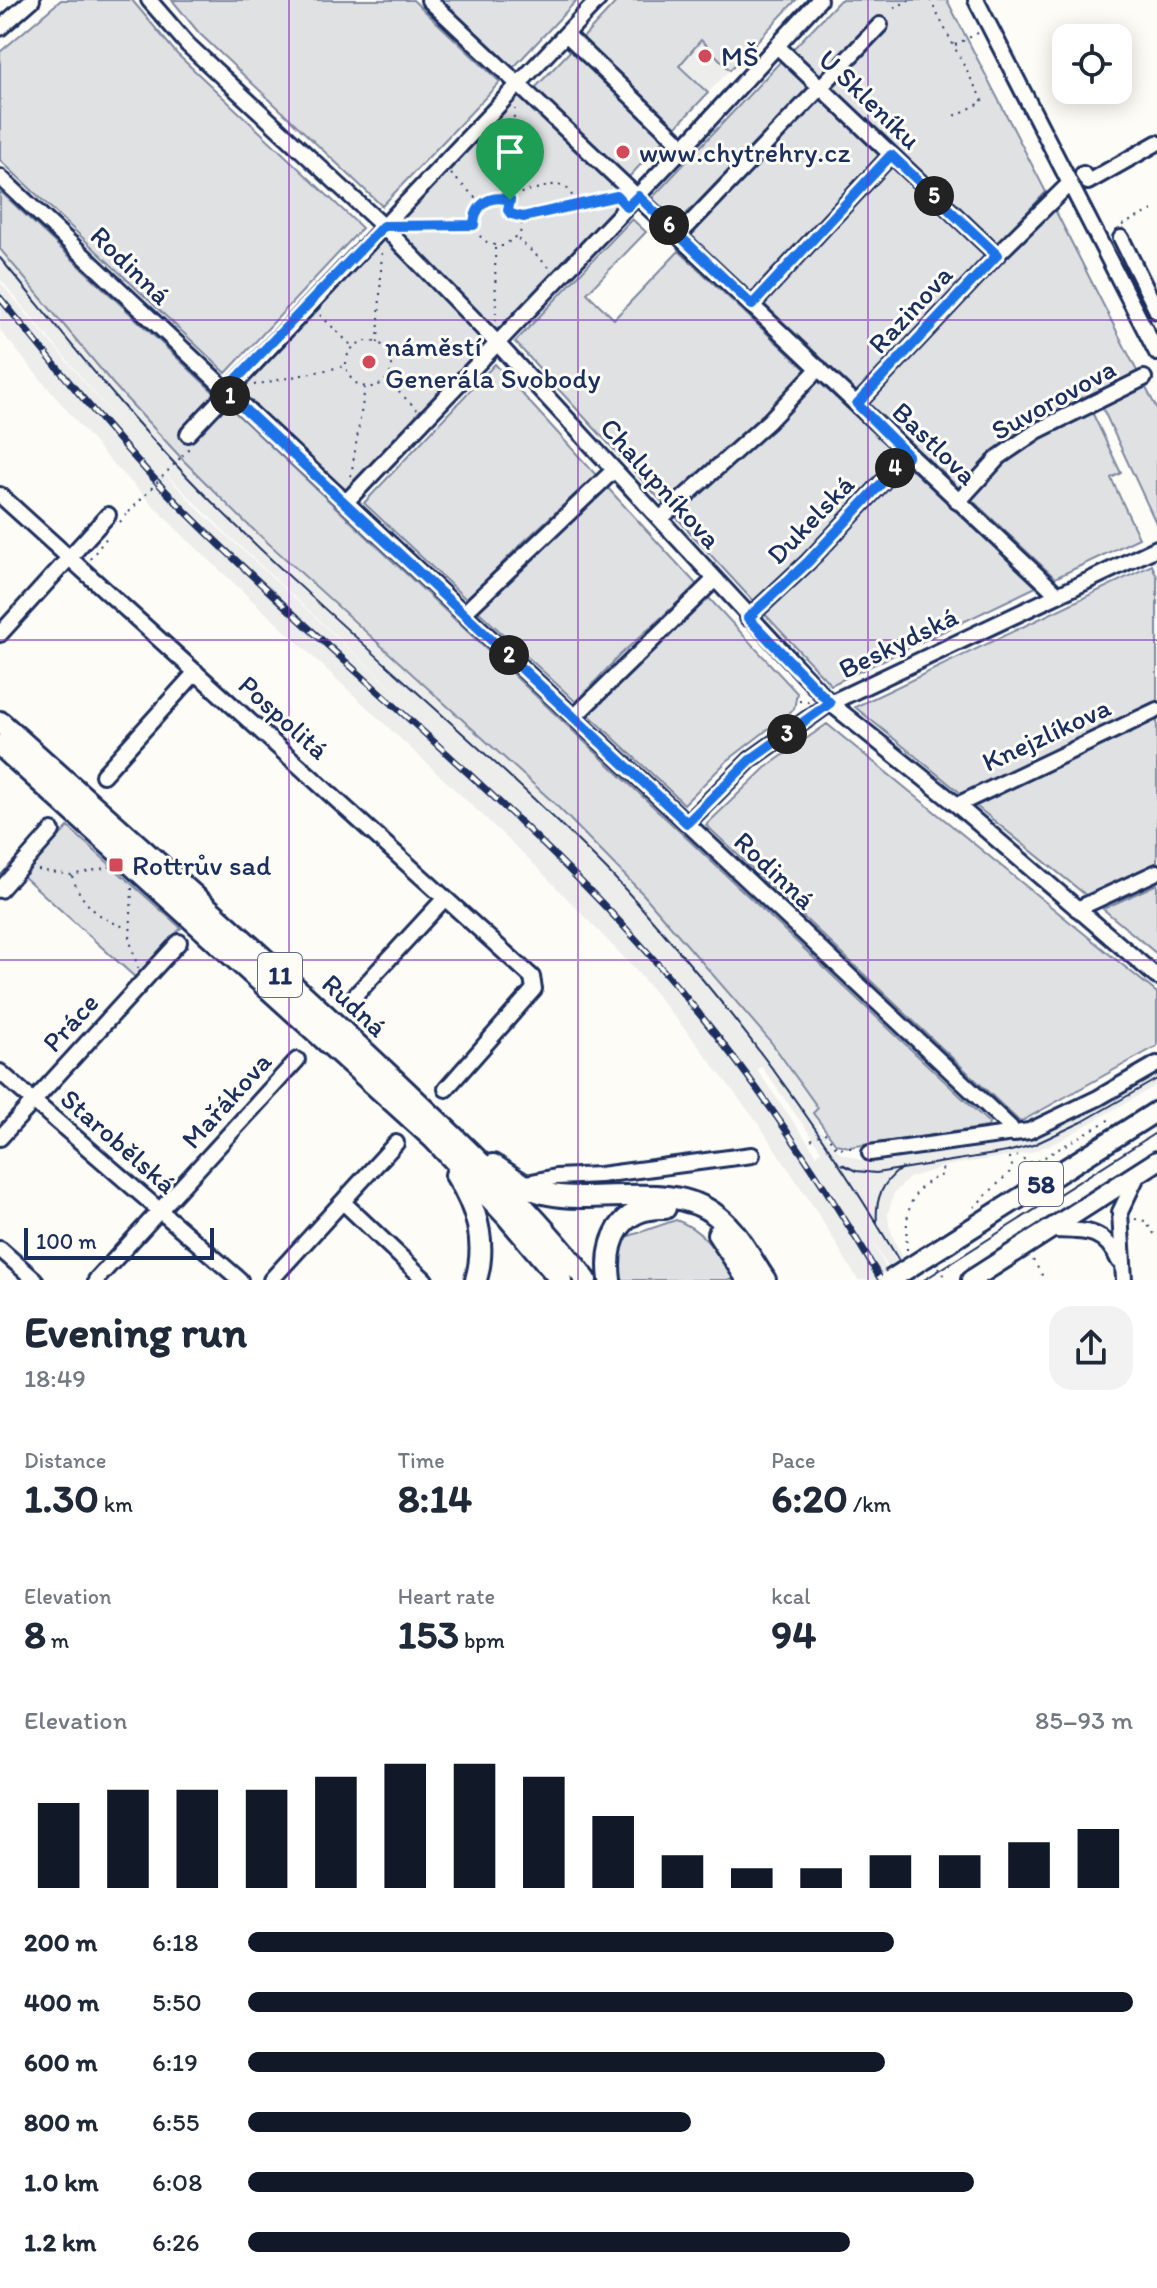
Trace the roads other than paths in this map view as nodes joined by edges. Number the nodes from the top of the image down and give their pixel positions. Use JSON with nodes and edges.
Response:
{"nodes":[{"id":1,"x":32,"y":0,"type":"edge"},
{"id":2,"x":149,"y":0,"type":"edge"},
{"id":3,"x":429,"y":0,"type":"edge"},
{"id":4,"x":598,"y":0,"type":"edge"},
{"id":5,"x":819,"y":0,"type":"edge"},
{"id":6,"x":976,"y":0,"type":"edge"},
{"id":7,"x":880,"y":25,"type":"dead end"},
{"id":8,"x":0,"y":28,"type":"edge"},
{"id":9,"x":566,"y":34,"type":"junction"},
{"id":10,"x":777,"y":46,"type":"junction"},
{"id":11,"x":519,"y":85,"type":"junction"},
{"id":12,"x":819,"y":86,"type":"junction"},
{"id":13,"x":1157,"y":143,"type":"edge"},
{"id":14,"x":684,"y":147,"type":"junction"},
{"id":15,"x":891,"y":155,"type":"junction"},
{"id":16,"x":1083,"y":174,"type":"dead end"},
{"id":17,"x":0,"y":177,"type":"edge"},
{"id":18,"x":1070,"y":183,"type":"junction"},
{"id":19,"x":638,"y":196,"type":"junction"},
{"id":20,"x":383,"y":226,"type":"junction"},
{"id":21,"x":1120,"y":233,"type":"road end"},
{"id":22,"x":679,"y":235,"type":"junction"},
{"id":23,"x":997,"y":255,"type":"junction"},
{"id":24,"x":752,"y":305,"type":"junction"},
{"id":25,"x":1157,"y":311,"type":"edge"},
{"id":26,"x":489,"y":344,"type":"junction"},
{"id":27,"x":1157,"y":353,"type":"edge"},
{"id":28,"x":819,"y":368,"type":"junction"},
{"id":29,"x":1144,"y":378,"type":"dead end"},
{"id":30,"x":225,"y":391,"type":"junction"},
{"id":31,"x":857,"y":404,"type":"junction"},
{"id":32,"x":188,"y":434,"type":"dead end"},
{"id":33,"x":908,"y":455,"type":"junction"},
{"id":34,"x":614,"y":470,"type":"junction"},
{"id":35,"x":0,"y":495,"type":"edge"},
{"id":36,"x":346,"y":502,"type":"junction"},
{"id":37,"x":958,"y":502,"type":"junction"},
{"id":38,"x":108,"y":515,"type":"dead end"},
{"id":39,"x":660,"y":519,"type":"junction"},
{"id":40,"x":1157,"y":548,"type":"edge"},
{"id":41,"x":69,"y":559,"type":"junction"},
{"id":42,"x":714,"y":580,"type":"junction"},
{"id":43,"x":1057,"y":594,"type":"junction"},
{"id":44,"x":464,"y":613,"type":"junction"},
{"id":45,"x":748,"y":618,"type":"junction"},
{"id":46,"x":0,"y":634,"type":"edge"},
{"id":47,"x":196,"y":672,"type":"junction"},
{"id":48,"x":830,"y":703,"type":"junction"},
{"id":49,"x":1157,"y":710,"type":"edge"},
{"id":50,"x":574,"y":717,"type":"junction"},
{"id":51,"x":0,"y":722,"type":"edge"},
{"id":52,"x":0,"y":745,"type":"edge"},
{"id":53,"x":103,"y":775,"type":"dead end"},
{"id":54,"x":957,"y":805,"type":"junction"},
{"id":55,"x":687,"y":823,"type":"junction"},
{"id":56,"x":52,"y":831,"type":"dead end"},
{"id":57,"x":1157,"y":872,"type":"edge"},
{"id":58,"x":0,"y":890,"type":"edge"},
{"id":59,"x":445,"y":898,"type":"junction"},
{"id":60,"x":1077,"y":909,"type":"junction"},
{"id":61,"x":179,"y":942,"type":"dead end"},
{"id":62,"x":1157,"y":977,"type":"edge"},
{"id":63,"x":352,"y":999,"type":"dead end"},
{"id":64,"x":297,"y":1060,"type":"dead end"},
{"id":65,"x":1157,"y":1064,"type":"edge"},
{"id":66,"x":0,"y":1072,"type":"edge"},
{"id":67,"x":446,"y":1089,"type":"dead end"},
{"id":68,"x":33,"y":1101,"type":"junction"},
{"id":69,"x":1157,"y":1111,"type":"edge"},
{"id":70,"x":1013,"y":1134,"type":"junction"},
{"id":71,"x":0,"y":1138,"type":"edge"},
{"id":72,"x":433,"y":1138,"type":"junction"},
{"id":73,"x":396,"y":1143,"type":"dead end"},
{"id":74,"x":461,"y":1144,"type":"junction"},
{"id":75,"x":870,"y":1153,"type":"dead end"},
{"id":76,"x":752,"y":1155,"type":"dead end"},
{"id":77,"x":1157,"y":1161,"type":"edge"},
{"id":78,"x":1138,"y":1173,"type":"junction"},
{"id":79,"x":522,"y":1184,"type":"junction"},
{"id":80,"x":343,"y":1202,"type":"junction"},
{"id":81,"x":159,"y":1211,"type":"junction"},
{"id":82,"x":1049,"y":1230,"type":"junction"},
{"id":83,"x":0,"y":1249,"type":"edge"},
{"id":84,"x":1123,"y":1274,"type":"edge"},
{"id":85,"x":35,"y":1280,"type":"edge"},
{"id":86,"x":96,"y":1280,"type":"edge"},
{"id":87,"x":240,"y":1280,"type":"edge"},
{"id":88,"x":271,"y":1280,"type":"edge"},
{"id":89,"x":425,"y":1280,"type":"edge"},
{"id":90,"x":476,"y":1280,"type":"edge"},
{"id":91,"x":561,"y":1280,"type":"edge"},
{"id":92,"x":586,"y":1280,"type":"edge"},
{"id":93,"x":610,"y":1280,"type":"edge"},
{"id":94,"x":748,"y":1280,"type":"edge"},
{"id":95,"x":765,"y":1280,"type":"edge"},
{"id":96,"x":890,"y":1280,"type":"edge"},
{"id":97,"x":971,"y":1280,"type":"edge"}],
"edges":[{"from":1,"to":8,"type":"street"},
{"from":2,"to":20,"type":"street","name":"Chalupníkova"},
{"from":3,"to":11,"type":"street"},
{"from":4,"to":9,"type":"street"},
{"from":5,"to":10,"type":"street"},
{"from":6,"to":18,"type":"street"},
{"from":7,"to":12,"type":"street"},
{"from":9,"to":11,"type":"street"},
{"from":9,"to":14,"type":"street"},
{"from":10,"to":12,"type":"street","name":"U Skleníku"},
{"from":10,"to":14,"type":"street"},
{"from":11,"to":19,"type":"street"},
{"from":11,"to":20,"type":"street"},
{"from":12,"to":15,"type":"street","name":"U Skleníku"},
{"from":12,"to":22,"type":"street"},
{"from":13,"to":16,"type":"street"},
{"from":14,"to":19,"type":"street"},
{"from":15,"to":23,"type":"street","name":"U Skleníku"},
{"from":15,"to":24,"type":"street"},
{"from":17,"to":30,"type":"street","name":"Rodinná"},
{"from":18,"to":23,"type":"street","name":"Razinova"},
{"from":18,"to":27,"type":"street"},
{"from":19,"to":22,"type":"street","name":"Bastlova"},
{"from":19,"to":26,"type":"street"},
{"from":20,"to":26,"type":"street","name":"Chalupníkova"},
{"from":20,"to":30,"type":"street"},
{"from":21,"to":25,"type":"street"},
{"from":22,"to":24,"type":"street","name":"Bastlova"},
{"from":23,"to":31,"type":"street","name":"Razinova"},
{"from":24,"to":28,"type":"street","name":"Bastlova"},
{"from":26,"to":34,"type":"street","name":"Chalupníkova"},
{"from":26,"to":36,"type":"street"},
{"from":28,"to":31,"type":"street","name":"Bastlova"},
{"from":28,"to":39,"type":"street"},
{"from":29,"to":37,"type":"street","name":"Suvorovova"},
{"from":30,"to":32,"type":"street"},
{"from":30,"to":36,"type":"street"},
{"from":31,"to":33,"type":"street","name":"Bastlova"},
{"from":33,"to":37,"type":"street","name":"Bastlova"},
{"from":33,"to":45,"type":"street","name":"Dukelská"},
{"from":34,"to":39,"type":"street","name":"Chalupníkova"},
{"from":34,"to":44,"type":"street"},
{"from":35,"to":41,"type":"street","name":"Pospolitá"},
{"from":36,"to":44,"type":"street","name":"Rodinná"},
{"from":37,"to":43,"type":"street","name":"Bastlova"},
{"from":38,"to":41,"type":"street"},
{"from":39,"to":42,"type":"street","name":"Chalupníkova"},
{"from":40,"to":43,"type":"street","name":"Beskydská"},
{"from":41,"to":46,"type":"street"},
{"from":41,"to":47,"type":"street","name":"Pospolitá"},
{"from":42,"to":45,"type":"street","name":"Chalupníkova"},
{"from":42,"to":50,"type":"street"},
{"from":43,"to":48,"type":"street","name":"Beskydská"},
{"from":44,"to":50,"type":"street","name":"Rodinná"},
{"from":45,"to":48,"type":"street","name":"Chalupníkova"},
{"from":47,"to":53,"type":"street"},
{"from":47,"to":59,"type":"street","name":"Pospolitá"},
{"from":48,"to":54,"type":"street","name":"Chalupníkova"},
{"from":48,"to":55,"type":"street","name":"Beskydská"},
{"from":49,"to":54,"type":"street","name":"Knejzlíkova"},
{"from":50,"to":55,"type":"street","name":"Rodinná"},
{"from":51,"to":74,"type":"highway","name":"Rudná","number":"11"},
{"from":52,"to":72,"type":"highway","name":"Rudná","number":"11"},
{"from":54,"to":60,"type":"street","name":"Chalupníkova"},
{"from":55,"to":70,"type":"street","name":"Rodinná"},
{"from":56,"to":58,"type":"street"},
{"from":57,"to":60,"type":"street"},
{"from":59,"to":63,"type":"street"},
{"from":59,"to":67,"type":"street","name":"Pospolitá"},
{"from":60,"to":62,"type":"street","name":"Chalupníkova"},
{"from":61,"to":68,"type":"street","name":"Práce"},
{"from":64,"to":81,"type":"street","name":"Mařákova"},
{"from":65,"to":70,"type":"street"},
{"from":66,"to":68,"type":"street","name":"Starobělská"},
{"from":68,"to":71,"type":"street","name":"Práce"},
{"from":68,"to":81,"type":"street","name":"Starobělská"},
{"from":69,"to":96,"type":"main road","number":"58","bridge":true},
{"from":70,"to":75,"type":"street"},
{"from":72,"to":90,"type":"highway"},
{"from":72,"to":91,"type":"highway","name":"Rudná","number":"11"},
{"from":73,"to":80,"type":"street"},
{"from":74,"to":79,"type":"highway"},
{"from":74,"to":92,"type":"highway","name":"Rudná","number":"11"},
{"from":76,"to":79,"type":"street"},
{"from":77,"to":78,"type":"main road","number":"58"},
{"from":78,"to":82,"type":"main road","number":"58"},
{"from":78,"to":84,"type":"street"},
{"from":79,"to":95,"type":"highway"},
{"from":80,"to":88,"type":"street"},
{"from":80,"to":89,"type":"street"},
{"from":81,"to":86,"type":"street","name":"Mařákova"},
{"from":81,"to":87,"type":"street","name":"Starobělská"},
{"from":82,"to":84,"type":"street"},
{"from":82,"to":97,"type":"main road","number":"58"},
{"from":83,"to":85,"type":"street"},
{"from":93,"to":94,"type":"highway"}]}
